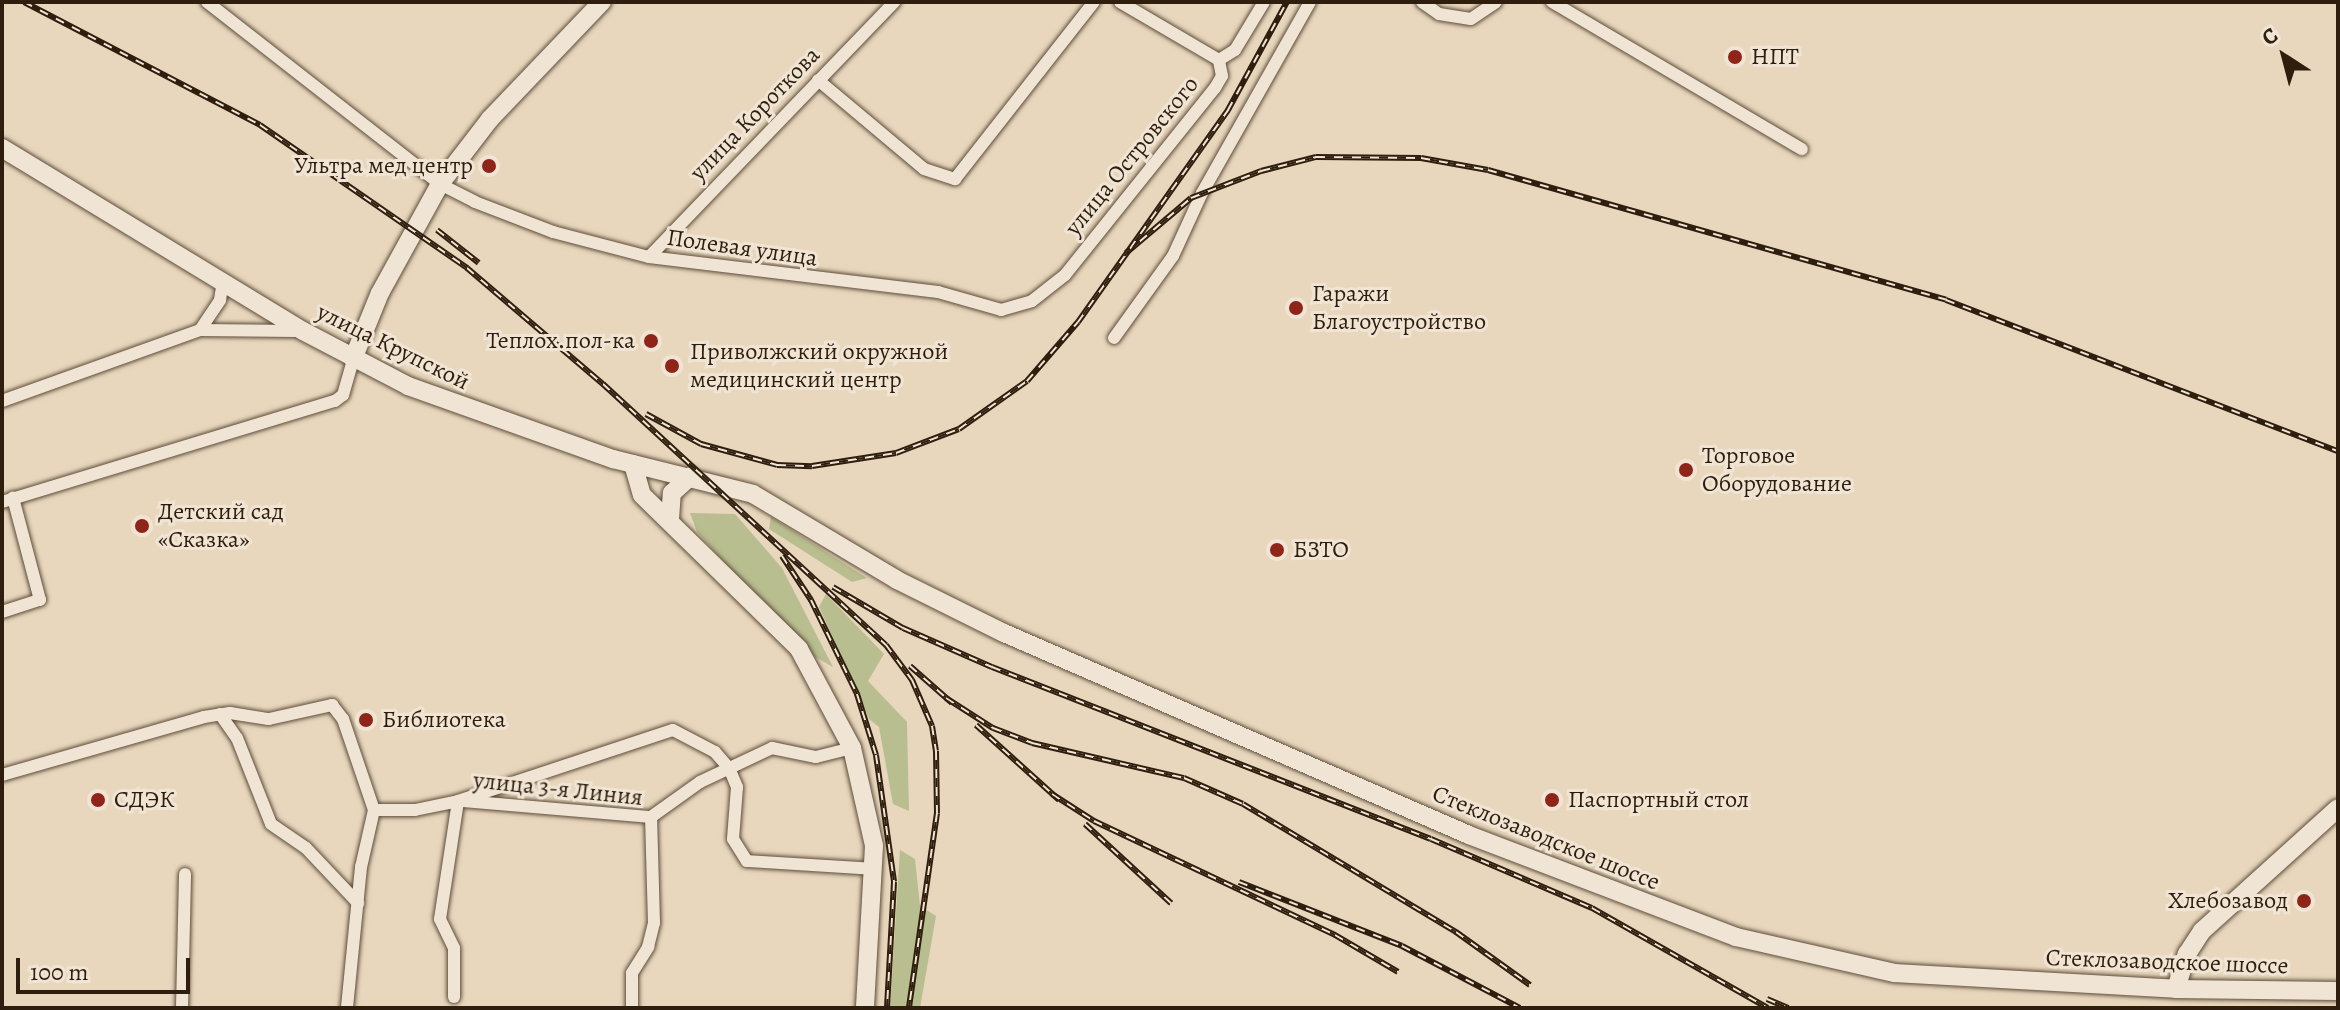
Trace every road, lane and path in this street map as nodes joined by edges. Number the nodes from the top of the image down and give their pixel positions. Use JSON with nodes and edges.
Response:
{"nodes":[{"id":1,"x":207,"y":2,"type":"edge"},
{"id":2,"x":602,"y":2,"type":"edge"},
{"id":3,"x":894,"y":2,"type":"edge"},
{"id":4,"x":1094,"y":2,"type":"edge"},
{"id":5,"x":1120,"y":2,"type":"edge"},
{"id":6,"x":1264,"y":2,"type":"edge"},
{"id":7,"x":1310,"y":2,"type":"edge"},
{"id":8,"x":1422,"y":2,"type":"edge"},
{"id":9,"x":1496,"y":2,"type":"edge"},
{"id":10,"x":1552,"y":2,"type":"edge"},
{"id":11,"x":1219,"y":60,"type":"junction"},
{"id":12,"x":818,"y":80,"type":"junction"},
{"id":13,"x":2,"y":148,"type":"edge"},
{"id":14,"x":1802,"y":149,"type":"dead end"},
{"id":15,"x":440,"y":184,"type":"junction"},
{"id":16,"x":649,"y":257,"type":"junction"},
{"id":17,"x":223,"y":280,"type":"junction"},
{"id":18,"x":1045,"y":293,"type":"joint"},
{"id":19,"x":200,"y":330,"type":"junction"},
{"id":20,"x":303,"y":331,"type":"junction"},
{"id":21,"x":1114,"y":338,"type":"dead end"},
{"id":22,"x":353,"y":359,"type":"junction"},
{"id":23,"x":2,"y":401,"type":"edge"},
{"id":24,"x":633,"y":464,"type":"junction"},
{"id":25,"x":691,"y":476,"type":"junction"},
{"id":26,"x":7,"y":500,"type":"edge"},
{"id":27,"x":795,"y":517,"type":"joint"},
{"id":28,"x":670,"y":519,"type":"junction"},
{"id":29,"x":2,"y":612,"type":"edge"},
{"id":30,"x":220,"y":714,"type":"junction"},
{"id":31,"x":852,"y":748,"type":"junction"},
{"id":32,"x":729,"y":768,"type":"junction"},
{"id":33,"x":2,"y":775,"type":"edge"},
{"id":34,"x":458,"y":801,"type":"junction"},
{"id":35,"x":2338,"y":808,"type":"edge"},
{"id":36,"x":374,"y":810,"type":"junction"},
{"id":37,"x":651,"y":817,"type":"junction"},
{"id":38,"x":874,"y":869,"type":"junction"},
{"id":39,"x":185,"y":874,"type":"dead end"},
{"id":40,"x":358,"y":903,"type":"junction"},
{"id":41,"x":2176,"y":989,"type":"junction"},
{"id":42,"x":2338,"y":991,"type":"edge"},
{"id":43,"x":454,"y":997,"type":"dead end"},
{"id":44,"x":182,"y":1008,"type":"edge"},
{"id":45,"x":347,"y":1008,"type":"edge"},
{"id":46,"x":632,"y":1008,"type":"edge"},
{"id":47,"x":865,"y":1008,"type":"edge"}],
"edges":[{"from":1,"to":15,"type":"street","name":"Полевая улица"},
{"from":2,"to":15,"type":"main road"},
{"from":3,"to":12,"type":"street","name":"улица Короткова"},
{"from":4,"to":12,"type":"street"},
{"from":5,"to":11,"type":"street"},
{"from":6,"to":11,"type":"street","name":"улица Островского"},
{"from":7,"to":21,"type":"street"},
{"from":8,"to":9,"type":"street"},
{"from":10,"to":14,"type":"street"},
{"from":11,"to":18,"type":"street","name":"улица Островского"},
{"from":12,"to":16,"type":"street","name":"улица Короткова"},
{"from":13,"to":17,"type":"main road","name":"улица Крупской"},
{"from":15,"to":16,"type":"street","name":"Полевая улица"},
{"from":15,"to":22,"type":"main road"},
{"from":16,"to":18,"type":"street","name":"Полевая улица"},
{"from":17,"to":19,"type":"street"},
{"from":17,"to":20,"type":"main road","name":"улица Крупской"},
{"from":19,"to":20,"type":"street"},
{"from":19,"to":23,"type":"street"},
{"from":20,"to":22,"type":"main road","name":"улица Крупской"},
{"from":22,"to":24,"type":"main road","name":"улица Крупской"},
{"from":22,"to":26,"type":"street"},
{"from":24,"to":25,"type":"main road","name":"улица Крупской"},
{"from":24,"to":28,"type":"main road"},
{"from":25,"to":27,"type":"main road","name":"улица Крупской"},
{"from":25,"to":28,"type":"main road"},
{"from":26,"to":29,"type":"street"},
{"from":27,"to":41,"type":"main road","name":"Стеклозаводское шоссе"},
{"from":28,"to":31,"type":"main road"},
{"from":30,"to":33,"type":"street"},
{"from":30,"to":36,"type":"street"},
{"from":30,"to":40,"type":"street"},
{"from":31,"to":32,"type":"street"},
{"from":31,"to":38,"type":"main road"},
{"from":32,"to":34,"type":"street","name":"улица 3-я Линия"},
{"from":32,"to":37,"type":"street"},
{"from":32,"to":38,"type":"street"},
{"from":34,"to":36,"type":"street","name":"улица 3-я Линия"},
{"from":34,"to":37,"type":"street","name":"улица 3-я Линия"},
{"from":34,"to":43,"type":"street"},
{"from":35,"to":41,"type":"main road"},
{"from":36,"to":40,"type":"street"},
{"from":37,"to":46,"type":"street","name":"улица 3-я Линия"},
{"from":38,"to":47,"type":"main road"},
{"from":39,"to":44,"type":"street"},
{"from":40,"to":45,"type":"street"},
{"from":41,"to":42,"type":"main road","name":"Стеклозаводское шоссе"}]}
